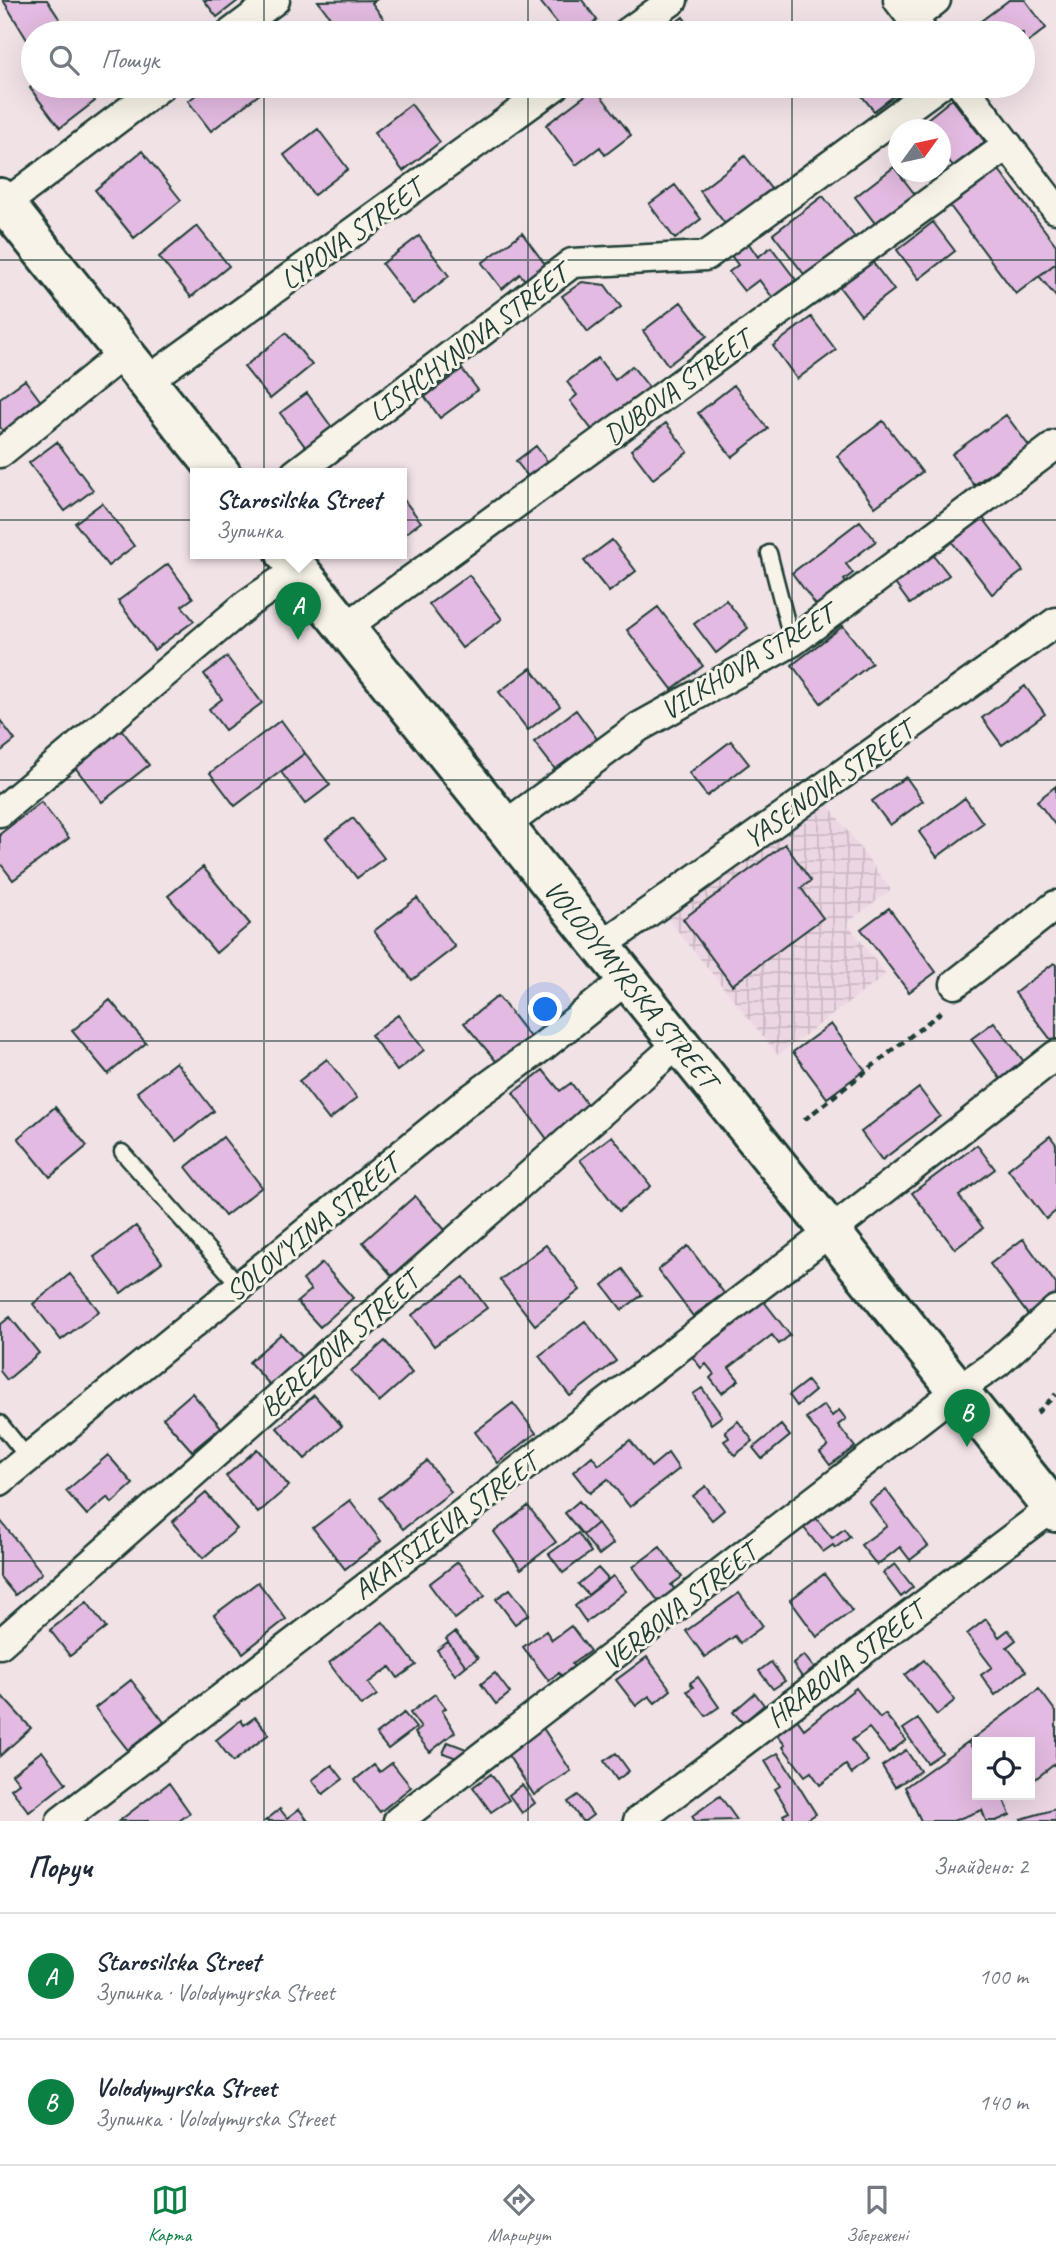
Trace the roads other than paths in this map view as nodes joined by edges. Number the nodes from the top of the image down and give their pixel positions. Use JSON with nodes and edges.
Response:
{"nodes":[{"id":1,"x":275,"y":0,"type":"edge"},
{"id":2,"x":673,"y":0,"type":"edge"},
{"id":3,"x":936,"y":0,"type":"edge"},
{"id":4,"x":911,"y":17,"type":"edge"},
{"id":5,"x":247,"y":21,"type":"edge"},
{"id":6,"x":644,"y":21,"type":"edge"},
{"id":7,"x":144,"y":98,"type":"edge"},
{"id":8,"x":537,"y":98,"type":"edge"},
{"id":9,"x":922,"y":98,"type":"edge"},
{"id":10,"x":972,"y":98,"type":"edge"},
{"id":11,"x":1008,"y":145,"type":"junction"},
{"id":12,"x":2,"y":201,"type":"edge"},
{"id":13,"x":1056,"y":209,"type":"edge"},
{"id":14,"x":136,"y":367,"type":"junction"},
{"id":15,"x":1056,"y":445,"type":"edge"},
{"id":16,"x":0,"y":453,"type":"edge"},
{"id":17,"x":216,"y":468,"type":"edge"},
{"id":18,"x":303,"y":468,"type":"edge"},
{"id":19,"x":769,"y":552,"type":"dead end"},
{"id":20,"x":292,"y":562,"type":"edge"},
{"id":21,"x":1056,"y":622,"type":"edge"},
{"id":22,"x":345,"y":628,"type":"junction"},
{"id":23,"x":792,"y":642,"type":"junction"},
{"id":24,"x":0,"y":811,"type":"edge"},
{"id":25,"x":505,"y":827,"type":"junction"},
{"id":26,"x":1056,"y":905,"type":"edge"},
{"id":27,"x":601,"y":946,"type":"junction"},
{"id":28,"x":627,"y":979,"type":"junction"},
{"id":29,"x":955,"y":984,"type":"road end"},
{"id":30,"x":679,"y":1043,"type":"junction"},
{"id":31,"x":1056,"y":1055,"type":"edge"},
{"id":32,"x":122,"y":1152,"type":"dead end"},
{"id":33,"x":830,"y":1232,"type":"junction"},
{"id":34,"x":240,"y":1286,"type":"junction"},
{"id":35,"x":1056,"y":1310,"type":"edge"},
{"id":36,"x":958,"y":1390,"type":"junction"},
{"id":37,"x":0,"y":1423,"type":"edge"},
{"id":38,"x":28,"y":1458,"type":"junction"},
{"id":39,"x":0,"y":1481,"type":"edge"},
{"id":40,"x":1054,"y":1510,"type":"edge"},
{"id":41,"x":0,"y":1644,"type":"edge"},
{"id":42,"x":61,"y":1821,"type":"edge"},
{"id":43,"x":398,"y":1821,"type":"edge"},
{"id":44,"x":638,"y":1821,"type":"edge"}],
"edges":[{"from":1,"to":5,"type":"street"},
{"from":2,"to":6,"type":"street"},
{"from":3,"to":4,"type":"street"},
{"from":7,"to":12,"type":"street"},
{"from":8,"to":14,"type":"street","name":"LYPOVA STREET"},
{"from":9,"to":18,"type":"street","name":"LISHCHYNOVA STREET"},
{"from":10,"to":11,"type":"street"},
{"from":11,"to":13,"type":"street"},
{"from":11,"to":22,"type":"street","name":"DUBOVA STREET"},
{"from":12,"to":14,"type":"main road"},
{"from":14,"to":16,"type":"street","name":"LYPOVA STREET"},
{"from":14,"to":17,"type":"main road"},
{"from":15,"to":23,"type":"street","name":"VILKHOVA STREET"},
{"from":19,"to":23,"type":"lane"},
{"from":20,"to":22,"type":"main road","name":"VOLODYMYRSKA STREET"},
{"from":20,"to":24,"type":"street"},
{"from":21,"to":27,"type":"street","name":"YASENOVA STREET"},
{"from":22,"to":25,"type":"main road","name":"VOLODYMYRSKA STREET"},
{"from":23,"to":25,"type":"street","name":"VILKHOVA STREET"},
{"from":25,"to":27,"type":"main road","name":"VOLODYMYRSKA STREET"},
{"from":26,"to":29,"type":"street"},
{"from":27,"to":28,"type":"main road","name":"VOLODYMYRSKA STREET"},
{"from":28,"to":30,"type":"main road","name":"VOLODYMYRSKA STREET"},
{"from":28,"to":34,"type":"street","name":"SOLOV'YINA STREET"},
{"from":30,"to":33,"type":"main road","name":"VOLODYMYRSKA STREET"},
{"from":30,"to":41,"type":"street","name":"BEREZOVA STREET"},
{"from":31,"to":33,"type":"street","name":"AKATSIIEVA STREET"},
{"from":32,"to":34,"type":"lane"},
{"from":33,"to":36,"type":"main road","name":"VOLODYMYRSKA STREET"},
{"from":33,"to":42,"type":"street","name":"AKATSIIEVA STREET"},
{"from":34,"to":38,"type":"street","name":"SOLOV'YINA STREET"},
{"from":35,"to":36,"type":"street","name":"VERBOVA STREET"},
{"from":36,"to":40,"type":"main road","name":"VOLODYMYRSKA STREET"},
{"from":36,"to":43,"type":"street","name":"VERBOVA STREET"},
{"from":37,"to":38,"type":"lane"},
{"from":38,"to":39,"type":"street","name":"SOLOV'YINA STREET"},
{"from":40,"to":44,"type":"street","name":"HRABOVA STREET"}]}
